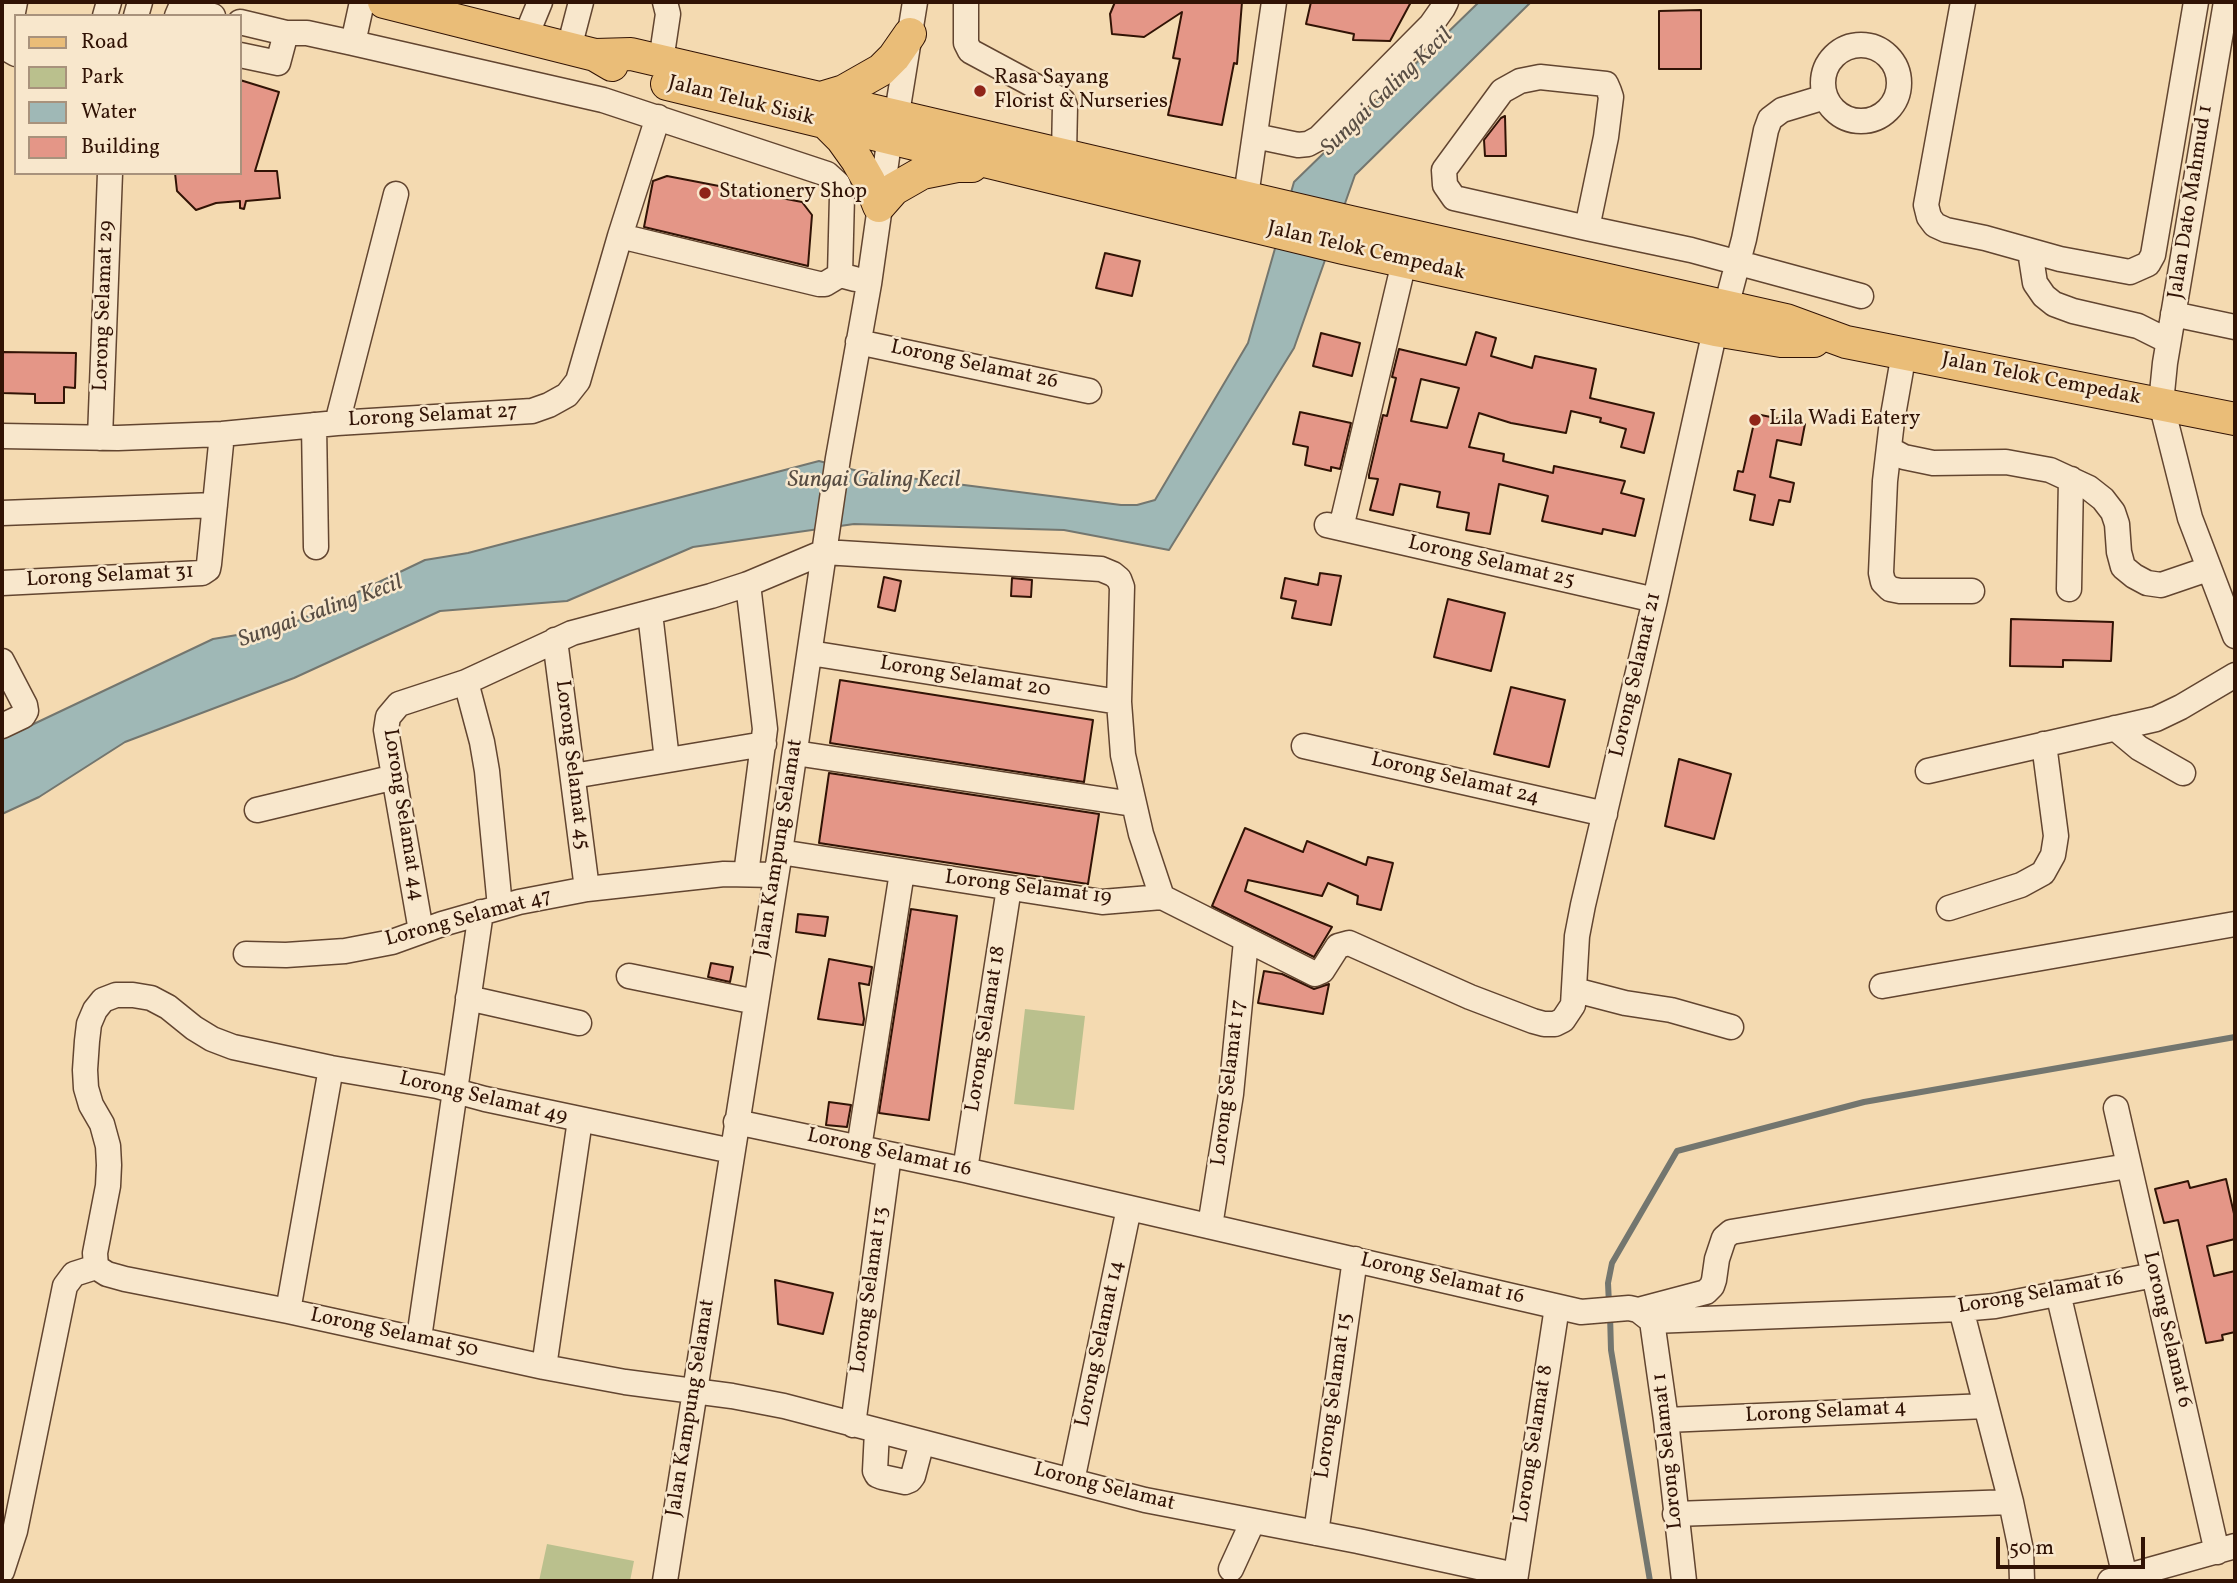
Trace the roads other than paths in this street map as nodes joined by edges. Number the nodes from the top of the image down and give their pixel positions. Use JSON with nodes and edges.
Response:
{"nodes":[{"id":1,"x":15,"y":2,"type":"edge"},
{"id":2,"x":362,"y":2,"type":"edge"},
{"id":3,"x":384,"y":2,"type":"edge"},
{"id":4,"x":540,"y":2,"type":"edge"},
{"id":5,"x":581,"y":2,"type":"edge"},
{"id":6,"x":665,"y":2,"type":"edge"},
{"id":7,"x":915,"y":2,"type":"edge"},
{"id":8,"x":966,"y":2,"type":"edge"},
{"id":9,"x":1274,"y":2,"type":"edge"},
{"id":10,"x":1964,"y":2,"type":"edge"},
{"id":11,"x":2196,"y":2,"type":"edge"},
{"id":12,"x":2226,"y":2,"type":"edge"},
{"id":13,"x":1445,"y":5,"type":"edge"},
{"id":14,"x":178,"y":14,"type":"edge"},
{"id":15,"x":205,"y":14,"type":"edge"},
{"id":16,"x":242,"y":22,"type":"edge"},
{"id":17,"x":286,"y":33,"type":"junction"},
{"id":18,"x":910,"y":34,"type":"junction"},
{"id":19,"x":526,"y":36,"type":"junction"},
{"id":20,"x":353,"y":43,"type":"junction"},
{"id":21,"x":582,"y":52,"type":"junction"},
{"id":22,"x":14,"y":53,"type":"edge"},
{"id":23,"x":242,"y":55,"type":"edge"},
{"id":24,"x":661,"y":61,"type":"junction"},
{"id":25,"x":1825,"y":97,"type":"dead end"},
{"id":26,"x":825,"y":110,"type":"junction"},
{"id":27,"x":658,"y":117,"type":"junction"},
{"id":28,"x":893,"y":127,"type":"junction"},
{"id":29,"x":1255,"y":136,"type":"junction"},
{"id":30,"x":1064,"y":154,"type":"junction"},
{"id":31,"x":995,"y":165,"type":"junction"},
{"id":32,"x":110,"y":175,"type":"edge"},
{"id":33,"x":396,"y":194,"type":"dead end"},
{"id":34,"x":1246,"y":196,"type":"junction"},
{"id":35,"x":879,"y":206,"type":"junction"},
{"id":36,"x":1276,"y":217,"type":"junction"},
{"id":37,"x":1587,"y":229,"type":"junction"},
{"id":38,"x":1347,"y":235,"type":"junction"},
{"id":39,"x":620,"y":236,"type":"junction"},
{"id":40,"x":2030,"y":251,"type":"junction"},
{"id":41,"x":1404,"y":261,"type":"junction"},
{"id":42,"x":1738,"y":262,"type":"junction"},
{"id":43,"x":840,"y":275,"type":"junction"},
{"id":44,"x":869,"y":284,"type":"junction"},
{"id":45,"x":1861,"y":296,"type":"dead end"},
{"id":46,"x":2173,"y":314,"type":"junction"},
{"id":47,"x":1720,"y":318,"type":"junction"},
{"id":48,"x":2235,"y":327,"type":"edge"},
{"id":49,"x":2168,"y":341,"type":"junction"},
{"id":50,"x":859,"y":342,"type":"junction"},
{"id":51,"x":1904,"y":353,"type":"junction"},
{"id":52,"x":1089,"y":391,"type":"dead end"},
{"id":53,"x":2161,"y":403,"type":"junction"},
{"id":54,"x":2235,"y":419,"type":"edge"},
{"id":55,"x":325,"y":424,"type":"junction"},
{"id":56,"x":222,"y":434,"type":"junction"},
{"id":57,"x":2,"y":436,"type":"edge"},
{"id":58,"x":100,"y":438,"type":"junction"},
{"id":59,"x":1889,"y":449,"type":"junction"},
{"id":60,"x":2071,"y":479,"type":"junction"},
{"id":61,"x":215,"y":505,"type":"junction"},
{"id":62,"x":2,"y":513,"type":"edge"},
{"id":63,"x":826,"y":541,"type":"junction"},
{"id":64,"x":316,"y":547,"type":"dead end"},
{"id":65,"x":2208,"y":569,"type":"junction"},
{"id":66,"x":2,"y":583,"type":"edge"},
{"id":67,"x":748,"y":584,"type":"junction"},
{"id":68,"x":2069,"y":589,"type":"dead end"},
{"id":69,"x":1972,"y":591,"type":"dead end"},
{"id":70,"x":1654,"y":600,"type":"junction"},
{"id":71,"x":650,"y":613,"type":"junction"},
{"id":72,"x":2235,"y":636,"type":"edge"},
{"id":73,"x":555,"y":640,"type":"junction"},
{"id":74,"x":810,"y":653,"type":"junction"},
{"id":75,"x":2,"y":661,"type":"edge"},
{"id":76,"x":2235,"y":675,"type":"edge"},
{"id":77,"x":466,"y":682,"type":"junction"},
{"id":78,"x":1119,"y":702,"type":"junction"},
{"id":79,"x":2,"y":726,"type":"edge"},
{"id":80,"x":2115,"y":728,"type":"junction"},
{"id":81,"x":764,"y":744,"type":"junction"},
{"id":82,"x":2044,"y":744,"type":"junction"},
{"id":83,"x":1304,"y":746,"type":"dead end"},
{"id":84,"x":795,"y":753,"type":"junction"},
{"id":85,"x":667,"y":760,"type":"junction"},
{"id":86,"x":1928,"y":771,"type":"dead end"},
{"id":87,"x":2183,"y":773,"type":"dead end"},
{"id":88,"x":395,"y":776,"type":"junction"},
{"id":89,"x":573,"y":776,"type":"junction"},
{"id":90,"x":1133,"y":804,"type":"junction"},
{"id":91,"x":257,"y":810,"type":"dead end"},
{"id":92,"x":1605,"y":814,"type":"junction"},
{"id":93,"x":778,"y":864,"type":"junction"},
{"id":94,"x":902,"y":872,"type":"junction"},
{"id":95,"x":746,"y":874,"type":"junction"},
{"id":96,"x":1009,"y":888,"type":"junction"},
{"id":97,"x":587,"y":890,"type":"junction"},
{"id":98,"x":1163,"y":897,"type":"junction"},
{"id":99,"x":1949,"y":908,"type":"dead end"},
{"id":100,"x":491,"y":909,"type":"junction"},
{"id":101,"x":2235,"y":924,"type":"edge"},
{"id":102,"x":421,"y":931,"type":"junction"},
{"id":103,"x":1246,"y":941,"type":"junction"},
{"id":104,"x":246,"y":954,"type":"dead end"},
{"id":105,"x":629,"y":976,"type":"dead end"},
{"id":106,"x":1882,"y":986,"type":"dead end"},
{"id":107,"x":1574,"y":990,"type":"junction"},
{"id":108,"x":468,"y":998,"type":"junction"},
{"id":109,"x":756,"y":1002,"type":"junction"},
{"id":110,"x":579,"y":1023,"type":"dead end"},
{"id":111,"x":1731,"y":1027,"type":"dead end"},
{"id":112,"x":331,"y":1068,"type":"junction"},
{"id":113,"x":454,"y":1091,"type":"junction"},
{"id":114,"x":2116,"y":1108,"type":"dead end"},
{"id":115,"x":580,"y":1120,"type":"junction"},
{"id":116,"x":736,"y":1122,"type":"junction"},
{"id":117,"x":859,"y":1148,"type":"junction"},
{"id":118,"x":732,"y":1151,"type":"junction"},
{"id":119,"x":889,"y":1155,"type":"junction"},
{"id":120,"x":2128,"y":1166,"type":"junction"},
{"id":121,"x":965,"y":1170,"type":"junction"},
{"id":122,"x":1129,"y":1208,"type":"junction"},
{"id":123,"x":1210,"y":1226,"type":"junction"},
{"id":124,"x":1354,"y":1259,"type":"junction"},
{"id":125,"x":96,"y":1267,"type":"junction"},
{"id":126,"x":2154,"y":1275,"type":"junction"},
{"id":127,"x":2058,"y":1293,"type":"junction"},
{"id":128,"x":1557,"y":1307,"type":"junction"},
{"id":129,"x":1961,"y":1309,"type":"junction"},
{"id":130,"x":288,"y":1311,"type":"junction"},
{"id":131,"x":1628,"y":1313,"type":"junction"},
{"id":132,"x":419,"y":1338,"type":"junction"},
{"id":133,"x":544,"y":1367,"type":"junction"},
{"id":134,"x":695,"y":1392,"type":"junction"},
{"id":135,"x":1986,"y":1406,"type":"junction"},
{"id":136,"x":1666,"y":1420,"type":"junction"},
{"id":137,"x":865,"y":1428,"type":"junction"},
{"id":138,"x":922,"y":1443,"type":"junction"},
{"id":139,"x":1072,"y":1481,"type":"junction"},
{"id":140,"x":2011,"y":1502,"type":"junction"},
{"id":141,"x":1675,"y":1514,"type":"junction"},
{"id":142,"x":1253,"y":1521,"type":"junction"},
{"id":143,"x":1316,"y":1533,"type":"junction"},
{"id":144,"x":2226,"y":1549,"type":"edge"},
{"id":145,"x":1231,"y":1569,"type":"dead end"},
{"id":146,"x":2,"y":1571,"type":"edge"},
{"id":147,"x":1515,"y":1578,"type":"edge"},
{"id":148,"x":2117,"y":1579,"type":"edge"},
{"id":149,"x":665,"y":1581,"type":"edge"},
{"id":150,"x":1684,"y":1581,"type":"edge"},
{"id":151,"x":2022,"y":1581,"type":"edge"}],
"edges":[{"from":1,"to":22,"type":"street"},
{"from":2,"to":20,"type":"street"},
{"from":3,"to":19,"type":"main road","name":"Jalan Teluk Sisik"},
{"from":4,"to":19,"type":"street"},
{"from":5,"to":21,"type":"street"},
{"from":6,"to":24,"type":"street"},
{"from":7,"to":18,"type":"street","name":"Jalan Kampung Selamat"},
{"from":8,"to":30,"type":"street"},
{"from":9,"to":29,"type":"street"},
{"from":10,"to":40,"type":"street"},
{"from":11,"to":40,"type":"street"},
{"from":12,"to":46,"type":"street","name":"Jalan Dato Mahmud 1"},
{"from":13,"to":29,"type":"street"},
{"from":14,"to":15,"type":"street"},
{"from":16,"to":17,"type":"street"},
{"from":17,"to":20,"type":"street"},
{"from":17,"to":23,"type":"street"},
{"from":18,"to":26,"type":"main road"},
{"from":18,"to":28,"type":"street","name":"Jalan Kampung Selamat"},
{"from":19,"to":21,"type":"main road","name":"Jalan Teluk Sisik"},
{"from":20,"to":27,"type":"street"},
{"from":21,"to":24,"type":"main road","name":"Jalan Teluk Sisik"},
{"from":21,"to":26,"type":"main road","name":"Jalan Teluk Sisik"},
{"from":24,"to":26,"type":"main road","name":"Jalan Teluk Sisik"},
{"from":25,"to":42,"type":"street","name":"Lorong Selamat 21"},
{"from":26,"to":28,"type":"main road","name":"Jalan Teluk Sisik"},
{"from":26,"to":35,"type":"main road"},
{"from":27,"to":39,"type":"street","name":"Lorong Selamat 27"},
{"from":27,"to":43,"type":"street"},
{"from":28,"to":30,"type":"main road","name":"Jalan Telok Cempedak"},
{"from":28,"to":31,"type":"main road","name":"Jalan Telok Cempedak"},
{"from":28,"to":35,"type":"street","name":"Jalan Kampung Selamat"},
{"from":29,"to":34,"type":"street"},
{"from":30,"to":34,"type":"main road","name":"Jalan Telok Cempedak"},
{"from":31,"to":35,"type":"main road"},
{"from":31,"to":36,"type":"main road","name":"Jalan Telok Cempedak"},
{"from":32,"to":58,"type":"street","name":"Lorong Selamat 29"},
{"from":33,"to":55,"type":"street"},
{"from":34,"to":36,"type":"main road","name":"Jalan Telok Cempedak"},
{"from":35,"to":44,"type":"street","name":"Jalan Kampung Selamat"},
{"from":36,"to":38,"type":"main road","name":"Jalan Telok Cempedak"},
{"from":37,"to":37,"type":"street"},
{"from":37,"to":42,"type":"street"},
{"from":38,"to":41,"type":"main road","name":"Jalan Telok Cempedak"},
{"from":38,"to":47,"type":"main road","name":"Jalan Telok Cempedak"},
{"from":39,"to":43,"type":"street"},
{"from":39,"to":55,"type":"street","name":"Lorong Selamat 27"},
{"from":40,"to":49,"type":"street"},
{"from":41,"to":47,"type":"main road","name":"Jalan Telok Cempedak"},
{"from":41,"to":70,"type":"street","name":"Lorong Selamat 25"},
{"from":42,"to":45,"type":"street"},
{"from":42,"to":47,"type":"street","name":"Lorong Selamat 21"},
{"from":43,"to":44,"type":"street"},
{"from":44,"to":50,"type":"street","name":"Jalan Kampung Selamat"},
{"from":46,"to":48,"type":"street"},
{"from":46,"to":49,"type":"street","name":"Jalan Dato Mahmud 1"},
{"from":47,"to":51,"type":"main road","name":"Jalan Telok Cempedak"},
{"from":47,"to":70,"type":"street","name":"Lorong Selamat 21"},
{"from":49,"to":53,"type":"street","name":"Jalan Dato Mahmud 1"},
{"from":50,"to":52,"type":"street","name":"Lorong Selamat 26"},
{"from":50,"to":63,"type":"street","name":"Jalan Kampung Selamat"},
{"from":51,"to":53,"type":"main road","name":"Jalan Telok Cempedak"},
{"from":51,"to":59,"type":"street"},
{"from":53,"to":54,"type":"main road","name":"Jalan Telok Cempedak"},
{"from":53,"to":65,"type":"street"},
{"from":55,"to":56,"type":"street","name":"Lorong Selamat 27"},
{"from":55,"to":64,"type":"street"},
{"from":56,"to":58,"type":"street","name":"Lorong Selamat 27"},
{"from":56,"to":61,"type":"street","name":"Lorong Selamat 31"},
{"from":57,"to":58,"type":"street","name":"Lorong Selamat 27"},
{"from":59,"to":60,"type":"street"},
{"from":59,"to":69,"type":"street"},
{"from":60,"to":65,"type":"street"},
{"from":60,"to":68,"type":"street"},
{"from":61,"to":62,"type":"street"},
{"from":61,"to":66,"type":"street","name":"Lorong Selamat 31"},
{"from":63,"to":67,"type":"street","name":"Lorong Selamat 44"},
{"from":63,"to":74,"type":"street","name":"Jalan Kampung Selamat"},
{"from":63,"to":78,"type":"street"},
{"from":65,"to":72,"type":"street"},
{"from":67,"to":71,"type":"street","name":"Lorong Selamat 44"},
{"from":67,"to":81,"type":"street"},
{"from":70,"to":92,"type":"street","name":"Lorong Selamat 21"},
{"from":71,"to":73,"type":"street","name":"Lorong Selamat 44"},
{"from":71,"to":85,"type":"street"},
{"from":73,"to":77,"type":"street","name":"Lorong Selamat 44"},
{"from":73,"to":89,"type":"street","name":"Lorong Selamat 45"},
{"from":74,"to":78,"type":"street","name":"Lorong Selamat 20"},
{"from":74,"to":84,"type":"street","name":"Jalan Kampung Selamat"},
{"from":75,"to":79,"type":"street"},
{"from":76,"to":80,"type":"street"},
{"from":77,"to":88,"type":"street","name":"Lorong Selamat 44"},
{"from":77,"to":100,"type":"street"},
{"from":78,"to":90,"type":"street"},
{"from":80,"to":82,"type":"street"},
{"from":80,"to":87,"type":"street"},
{"from":81,"to":85,"type":"street"},
{"from":81,"to":95,"type":"street"},
{"from":82,"to":86,"type":"street"},
{"from":82,"to":99,"type":"street"},
{"from":83,"to":92,"type":"street","name":"Lorong Selamat 24"},
{"from":84,"to":90,"type":"street"},
{"from":84,"to":93,"type":"street","name":"Jalan Kampung Selamat"},
{"from":85,"to":89,"type":"street"},
{"from":88,"to":91,"type":"street"},
{"from":88,"to":102,"type":"street","name":"Lorong Selamat 44"},
{"from":89,"to":97,"type":"street","name":"Lorong Selamat 45"},
{"from":90,"to":98,"type":"street"},
{"from":92,"to":107,"type":"street","name":"Lorong Selamat 21"},
{"from":93,"to":94,"type":"street","name":"Lorong Selamat 19"},
{"from":93,"to":95,"type":"street","name":"Lorong Selamat 47"},
{"from":93,"to":109,"type":"street","name":"Jalan Kampung Selamat"},
{"from":94,"to":96,"type":"street","name":"Lorong Selamat 19"},
{"from":94,"to":117,"type":"street"},
{"from":95,"to":97,"type":"street","name":"Lorong Selamat 47"},
{"from":96,"to":98,"type":"street","name":"Lorong Selamat 19"},
{"from":96,"to":121,"type":"street","name":"Lorong Selamat 18"},
{"from":97,"to":100,"type":"street","name":"Lorong Selamat 47"},
{"from":98,"to":103,"type":"street"},
{"from":100,"to":102,"type":"street","name":"Lorong Selamat 47"},
{"from":100,"to":108,"type":"street"},
{"from":101,"to":106,"type":"street"},
{"from":102,"to":104,"type":"street","name":"Lorong Selamat 47"},
{"from":103,"to":107,"type":"street","name":"Lorong Selamat 21"},
{"from":103,"to":123,"type":"street","name":"Lorong Selamat 17"},
{"from":105,"to":109,"type":"street"},
{"from":107,"to":111,"type":"street"},
{"from":108,"to":110,"type":"street"},
{"from":108,"to":113,"type":"street"},
{"from":109,"to":116,"type":"street","name":"Jalan Kampung Selamat"},
{"from":112,"to":113,"type":"street","name":"Lorong Selamat 49"},
{"from":112,"to":125,"type":"street","name":"Lorong Selamat 49"},
{"from":112,"to":130,"type":"street"},
{"from":113,"to":115,"type":"street","name":"Lorong Selamat 49"},
{"from":113,"to":132,"type":"street"},
{"from":114,"to":120,"type":"street","name":"Lorong Selamat 6"},
{"from":115,"to":118,"type":"street","name":"Lorong Selamat 49"},
{"from":115,"to":133,"type":"street"},
{"from":116,"to":117,"type":"street","name":"Lorong Selamat 16"},
{"from":116,"to":118,"type":"street","name":"Jalan Kampung Selamat"},
{"from":117,"to":119,"type":"street","name":"Lorong Selamat 16"},
{"from":118,"to":134,"type":"street","name":"Jalan Kampung Selamat"},
{"from":119,"to":121,"type":"street","name":"Lorong Selamat 16"},
{"from":119,"to":137,"type":"street","name":"Lorong Selamat 13"},
{"from":120,"to":126,"type":"street","name":"Lorong Selamat 6"},
{"from":120,"to":131,"type":"street"},
{"from":121,"to":122,"type":"street","name":"Lorong Selamat 16"},
{"from":122,"to":123,"type":"street","name":"Lorong Selamat 16"},
{"from":122,"to":139,"type":"street","name":"Lorong Selamat 14"},
{"from":123,"to":124,"type":"street","name":"Lorong Selamat 16"},
{"from":124,"to":128,"type":"street","name":"Lorong Selamat 16"},
{"from":124,"to":143,"type":"street","name":"Lorong Selamat 15"},
{"from":125,"to":130,"type":"street","name":"Lorong Selamat 50"},
{"from":125,"to":146,"type":"street"},
{"from":126,"to":127,"type":"street","name":"Lorong Selamat 16"},
{"from":126,"to":144,"type":"street","name":"Lorong Selamat 6"},
{"from":127,"to":129,"type":"street","name":"Lorong Selamat 16"},
{"from":127,"to":148,"type":"street"},
{"from":128,"to":131,"type":"street","name":"Lorong Selamat 16"},
{"from":128,"to":147,"type":"street","name":"Lorong Selamat 8"},
{"from":129,"to":131,"type":"street","name":"Lorong Selamat 16"},
{"from":129,"to":135,"type":"street"},
{"from":130,"to":132,"type":"street","name":"Lorong Selamat 50"},
{"from":131,"to":136,"type":"street","name":"Lorong Selamat 1"},
{"from":132,"to":133,"type":"street","name":"Lorong Selamat 50"},
{"from":133,"to":134,"type":"street","name":"Lorong Selamat 50"},
{"from":134,"to":137,"type":"street","name":"Lorong Selamat"},
{"from":134,"to":149,"type":"street","name":"Jalan Kampung Selamat"},
{"from":135,"to":136,"type":"street","name":"Lorong Selamat 4"},
{"from":135,"to":140,"type":"street"},
{"from":136,"to":141,"type":"street","name":"Lorong Selamat 1"},
{"from":137,"to":138,"type":"street","name":"Lorong Selamat"},
{"from":137,"to":138,"type":"street","name":"Lorong Selamat 13"},
{"from":138,"to":139,"type":"street","name":"Lorong Selamat"},
{"from":139,"to":142,"type":"street","name":"Lorong Selamat"},
{"from":140,"to":141,"type":"street"},
{"from":140,"to":151,"type":"street"},
{"from":141,"to":150,"type":"street","name":"Lorong Selamat 1"},
{"from":142,"to":143,"type":"street","name":"Lorong Selamat"},
{"from":142,"to":145,"type":"street"},
{"from":143,"to":147,"type":"street","name":"Lorong Selamat"},
{"from":144,"to":148,"type":"street"}]}
